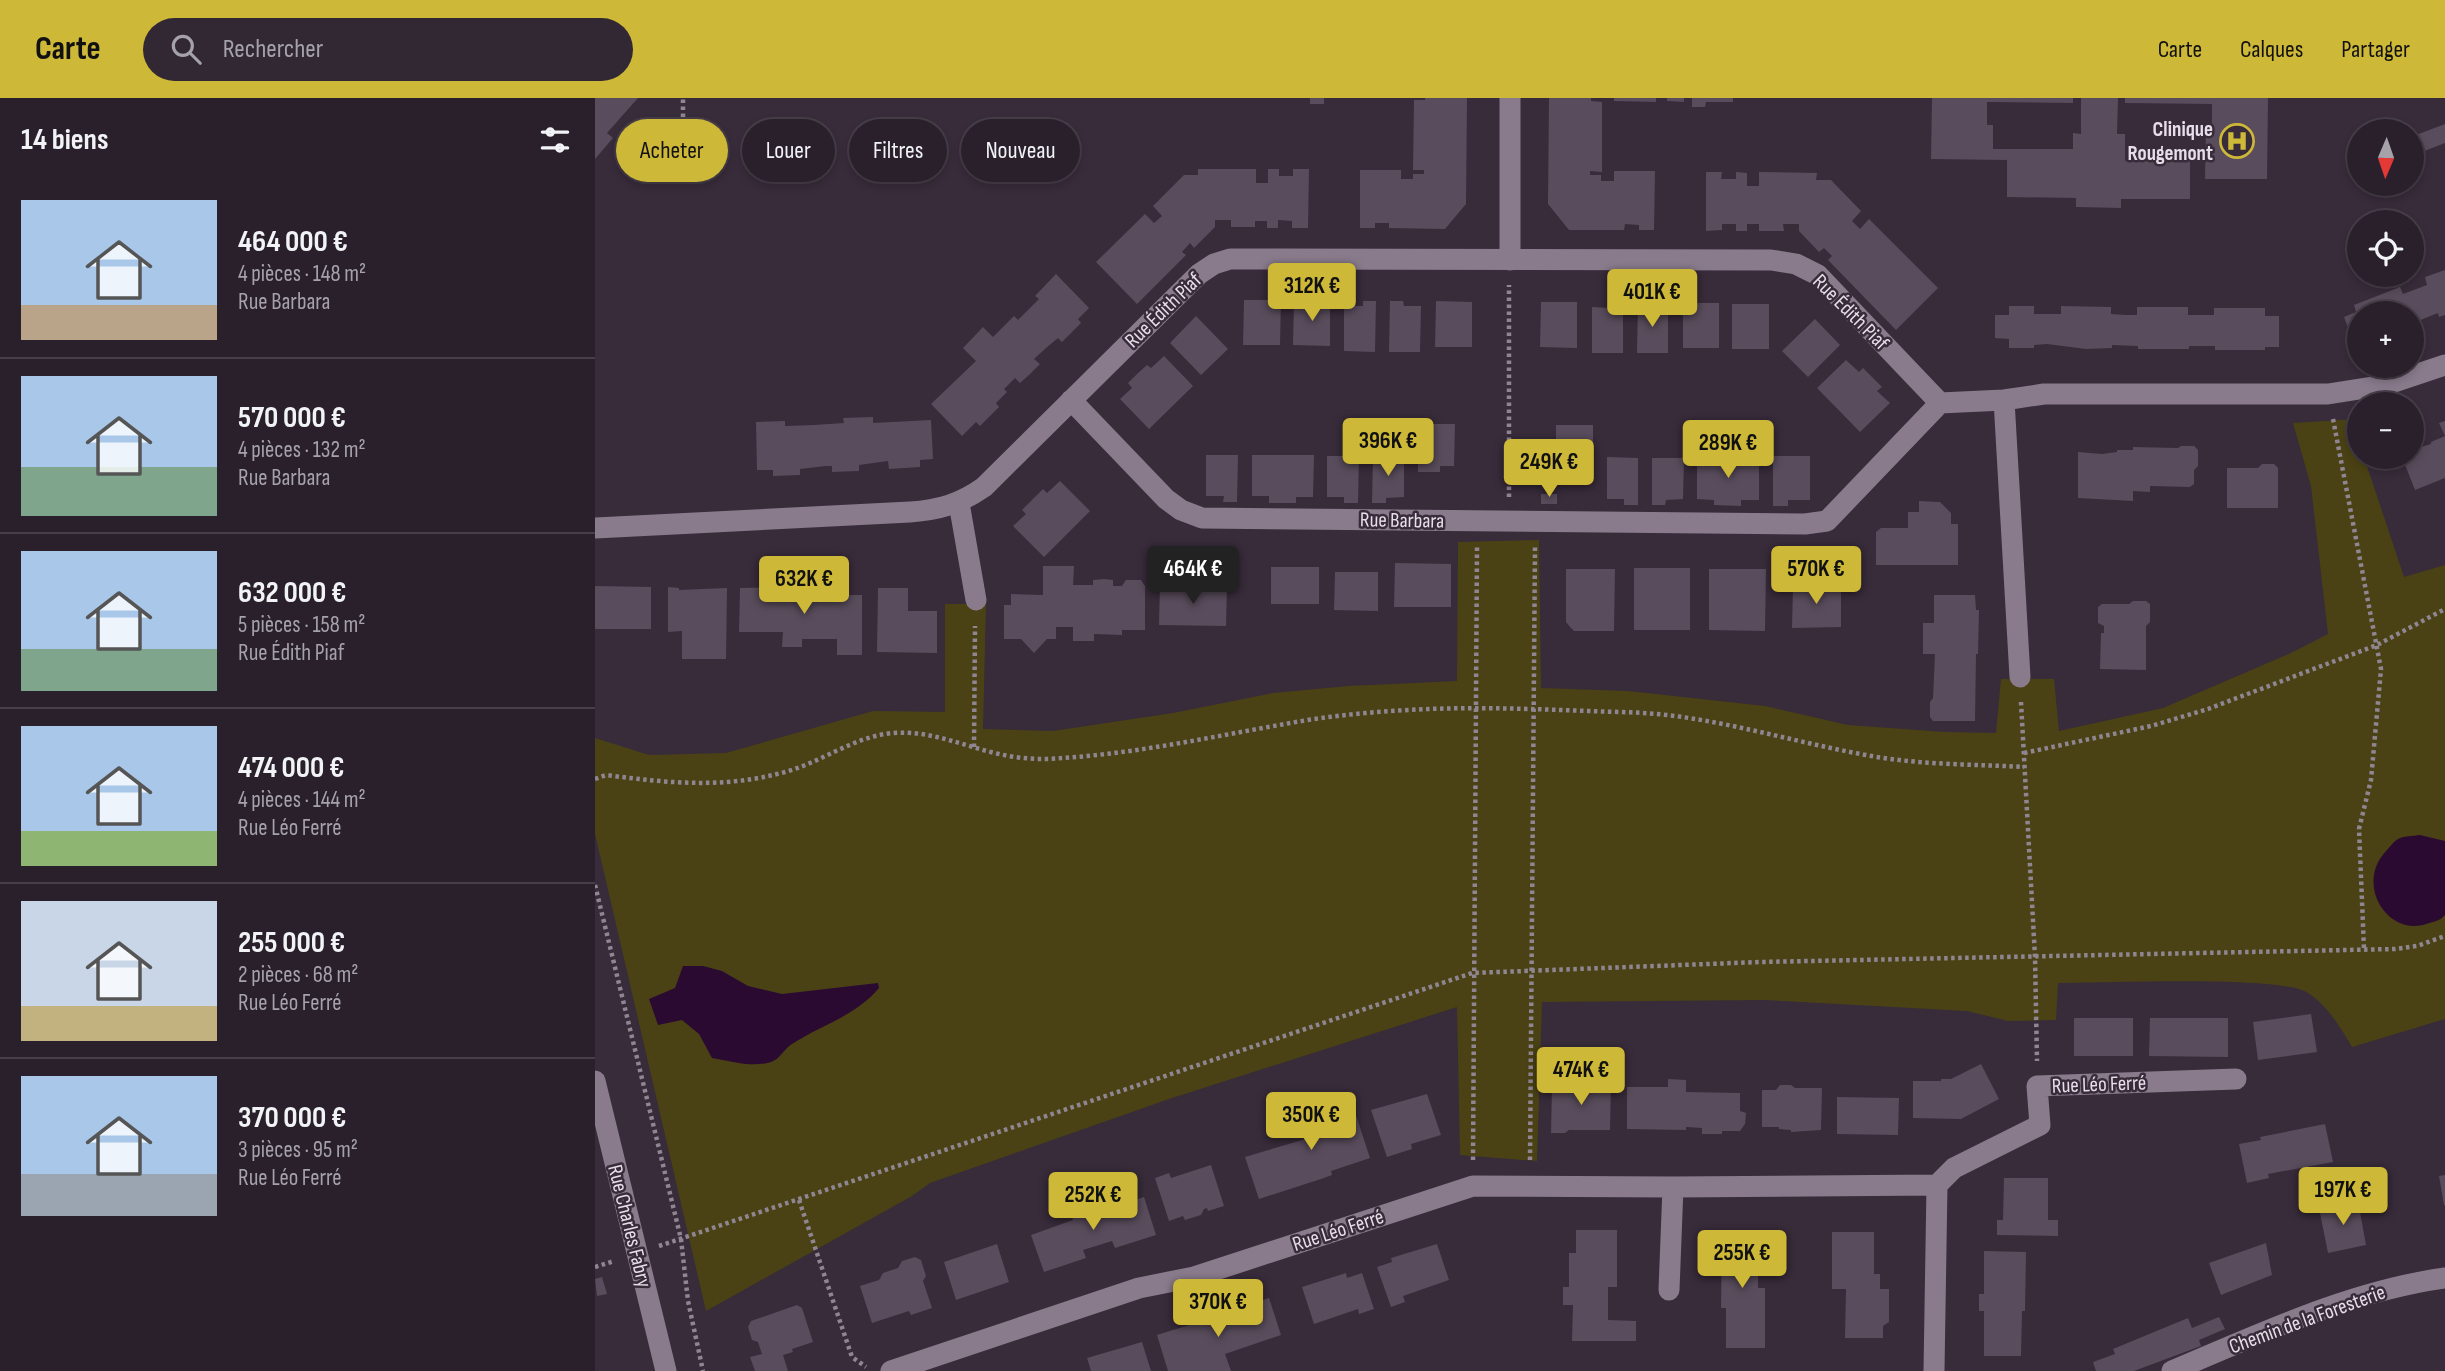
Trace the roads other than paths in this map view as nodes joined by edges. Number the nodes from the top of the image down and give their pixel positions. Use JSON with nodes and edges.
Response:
{"nodes":[{"id":1,"x":1510,"y":98,"type":"edge"},
{"id":2,"x":1510,"y":260,"type":"junction"},
{"id":3,"x":2445,"y":365,"type":"edge"},
{"id":4,"x":1071,"y":400,"type":"junction"},
{"id":5,"x":2004,"y":400,"type":"junction"},
{"id":6,"x":1940,"y":403,"type":"junction"},
{"id":7,"x":958,"y":503,"type":"junction"},
{"id":8,"x":595,"y":528,"type":"edge"},
{"id":9,"x":976,"y":600,"type":"road end"},
{"id":10,"x":2020,"y":677,"type":"road end"},
{"id":11,"x":2236,"y":1079,"type":"dead end"},
{"id":12,"x":595,"y":1081,"type":"edge"},
{"id":13,"x":1937,"y":1185,"type":"junction"},
{"id":14,"x":1673,"y":1187,"type":"junction"},
{"id":15,"x":2445,"y":1278,"type":"edge"},
{"id":16,"x":1669,"y":1290,"type":"dead end"},
{"id":17,"x":666,"y":1371,"type":"edge"},
{"id":18,"x":891,"y":1371,"type":"edge"},
{"id":19,"x":1934,"y":1371,"type":"edge"},
{"id":20,"x":2172,"y":1371,"type":"edge"}],
"edges":[{"from":1,"to":2,"type":"street"},
{"from":2,"to":4,"type":"street","name":"Rue Édith Piaf"},
{"from":2,"to":6,"type":"street","name":"Rue Édith Piaf"},
{"from":3,"to":5,"type":"street"},
{"from":4,"to":6,"type":"street","name":"Rue Barbara"},
{"from":4,"to":7,"type":"street","name":"Rue Édith Piaf"},
{"from":5,"to":6,"type":"street"},
{"from":5,"to":10,"type":"street"},
{"from":7,"to":8,"type":"street","name":"Rue Édith Piaf"},
{"from":7,"to":9,"type":"street"},
{"from":11,"to":13,"type":"street","name":"Rue Léo Ferré"},
{"from":12,"to":17,"type":"street","name":"Rue Charles Fabry"},
{"from":13,"to":14,"type":"street","name":"Rue Léo Ferré"},
{"from":13,"to":19,"type":"street"},
{"from":14,"to":16,"type":"street"},
{"from":14,"to":18,"type":"street","name":"Rue Léo Ferré"},
{"from":15,"to":20,"type":"street","name":"Chemin de la Foresterie"}]}
